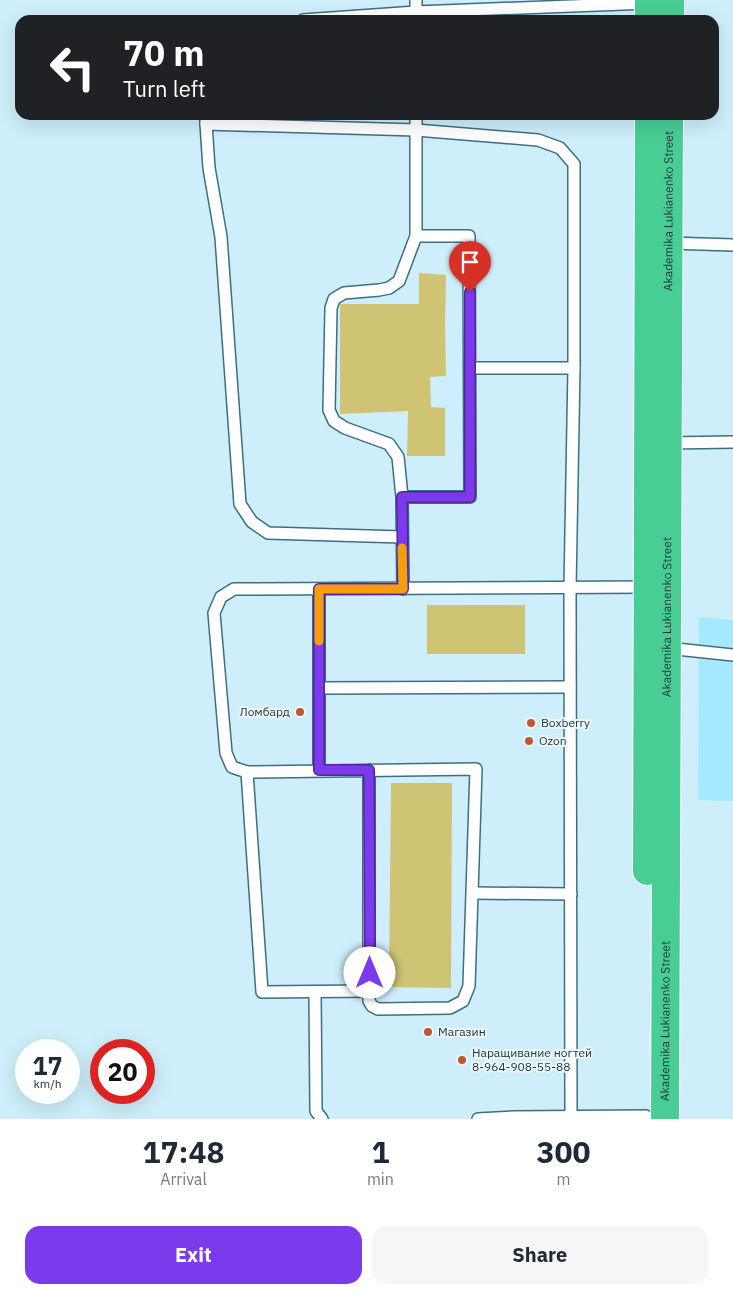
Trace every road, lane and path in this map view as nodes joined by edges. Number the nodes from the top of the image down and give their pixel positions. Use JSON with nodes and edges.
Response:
{"nodes":[{"id":1,"x":416,"y":0,"type":"edge"},
{"id":2,"x":654,"y":6,"type":"edge"},
{"id":3,"x":416,"y":15,"type":"edge"},
{"id":4,"x":440,"y":15,"type":"edge"},
{"id":5,"x":664,"y":15,"type":"edge"},
{"id":6,"x":206,"y":120,"type":"edge"},
{"id":7,"x":225,"y":120,"type":"edge"},
{"id":8,"x":416,"y":120,"type":"edge"},
{"id":9,"x":649,"y":120,"type":"edge"},
{"id":10,"x":669,"y":120,"type":"edge"},
{"id":11,"x":416,"y":130,"type":"junction"},
{"id":12,"x":416,"y":236,"type":"junction"},
{"id":13,"x":669,"y":243,"type":"junction"},
{"id":14,"x":733,"y":245,"type":"edge"},
{"id":15,"x":470,"y":368,"type":"junction"},
{"id":16,"x":574,"y":368,"type":"junction"},
{"id":17,"x":733,"y":442,"type":"edge"},
{"id":18,"x":668,"y":443,"type":"junction"},
{"id":19,"x":402,"y":497,"type":"junction"},
{"id":20,"x":402,"y":537,"type":"junction"},
{"id":21,"x":648,"y":587,"type":"junction"},
{"id":22,"x":570,"y":588,"type":"junction"},
{"id":23,"x":319,"y":589,"type":"junction"},
{"id":24,"x":403,"y":589,"type":"junction"},
{"id":25,"x":667,"y":648,"type":"junction"},
{"id":26,"x":733,"y":655,"type":"edge"},
{"id":27,"x":570,"y":687,"type":"junction"},
{"id":28,"x":319,"y":688,"type":"junction"},
{"id":29,"x":319,"y":770,"type":"junction"},
{"id":30,"x":369,"y":770,"type":"junction"},
{"id":31,"x":248,"y":772,"type":"junction"},
{"id":32,"x":473,"y":893,"type":"junction"},
{"id":33,"x":571,"y":894,"type":"junction"},
{"id":34,"x":370,"y":991,"type":"junction"},
{"id":35,"x":315,"y":992,"type":"junction"},
{"id":36,"x":571,"y":1117,"type":"junction"},
{"id":37,"x":652,"y":1118,"type":"edge"},
{"id":38,"x":322,"y":1119,"type":"edge"},
{"id":39,"x":478,"y":1119,"type":"edge"}],
"edges":[{"from":1,"to":3,"type":"lane"},
{"from":2,"to":4,"type":"lane"},
{"from":2,"to":5,"type":"highway"},
{"from":6,"to":20,"type":"lane"},
{"from":7,"to":11,"type":"lane"},
{"from":8,"to":11,"type":"lane"},
{"from":9,"to":21,"type":"highway","name":"Akademika Lukianenko Street"},
{"from":10,"to":13,"type":"highway","name":"Akademika Lukianenko Street"},
{"from":11,"to":12,"type":"lane"},
{"from":11,"to":16,"type":"lane"},
{"from":12,"to":15,"type":"lane"},
{"from":12,"to":19,"type":"lane"},
{"from":13,"to":14,"type":"lane"},
{"from":13,"to":18,"type":"highway","name":"Akademika Lukianenko Street"},
{"from":15,"to":16,"type":"lane"},
{"from":15,"to":19,"type":"lane"},
{"from":16,"to":22,"type":"lane"},
{"from":17,"to":18,"type":"lane"},
{"from":18,"to":25,"type":"highway","name":"Akademika Lukianenko Street"},
{"from":19,"to":20,"type":"lane"},
{"from":20,"to":24,"type":"lane"},
{"from":21,"to":22,"type":"lane"},
{"from":21,"to":37,"type":"highway","name":"Akademika Lukianenko Street"},
{"from":22,"to":24,"type":"lane"},
{"from":22,"to":27,"type":"lane"},
{"from":23,"to":24,"type":"lane"},
{"from":23,"to":28,"type":"lane"},
{"from":23,"to":31,"type":"lane"},
{"from":25,"to":26,"type":"lane"},
{"from":25,"to":37,"type":"highway","name":"Akademika Lukianenko Street"},
{"from":27,"to":28,"type":"lane"},
{"from":27,"to":33,"type":"lane"},
{"from":28,"to":29,"type":"lane"},
{"from":29,"to":30,"type":"lane"},
{"from":29,"to":31,"type":"lane"},
{"from":30,"to":32,"type":"lane"},
{"from":30,"to":34,"type":"lane"},
{"from":31,"to":35,"type":"lane"},
{"from":32,"to":33,"type":"lane"},
{"from":32,"to":34,"type":"lane"},
{"from":33,"to":36,"type":"lane"},
{"from":34,"to":35,"type":"lane"},
{"from":35,"to":38,"type":"lane"},
{"from":36,"to":37,"type":"lane"},
{"from":36,"to":39,"type":"lane"}]}
